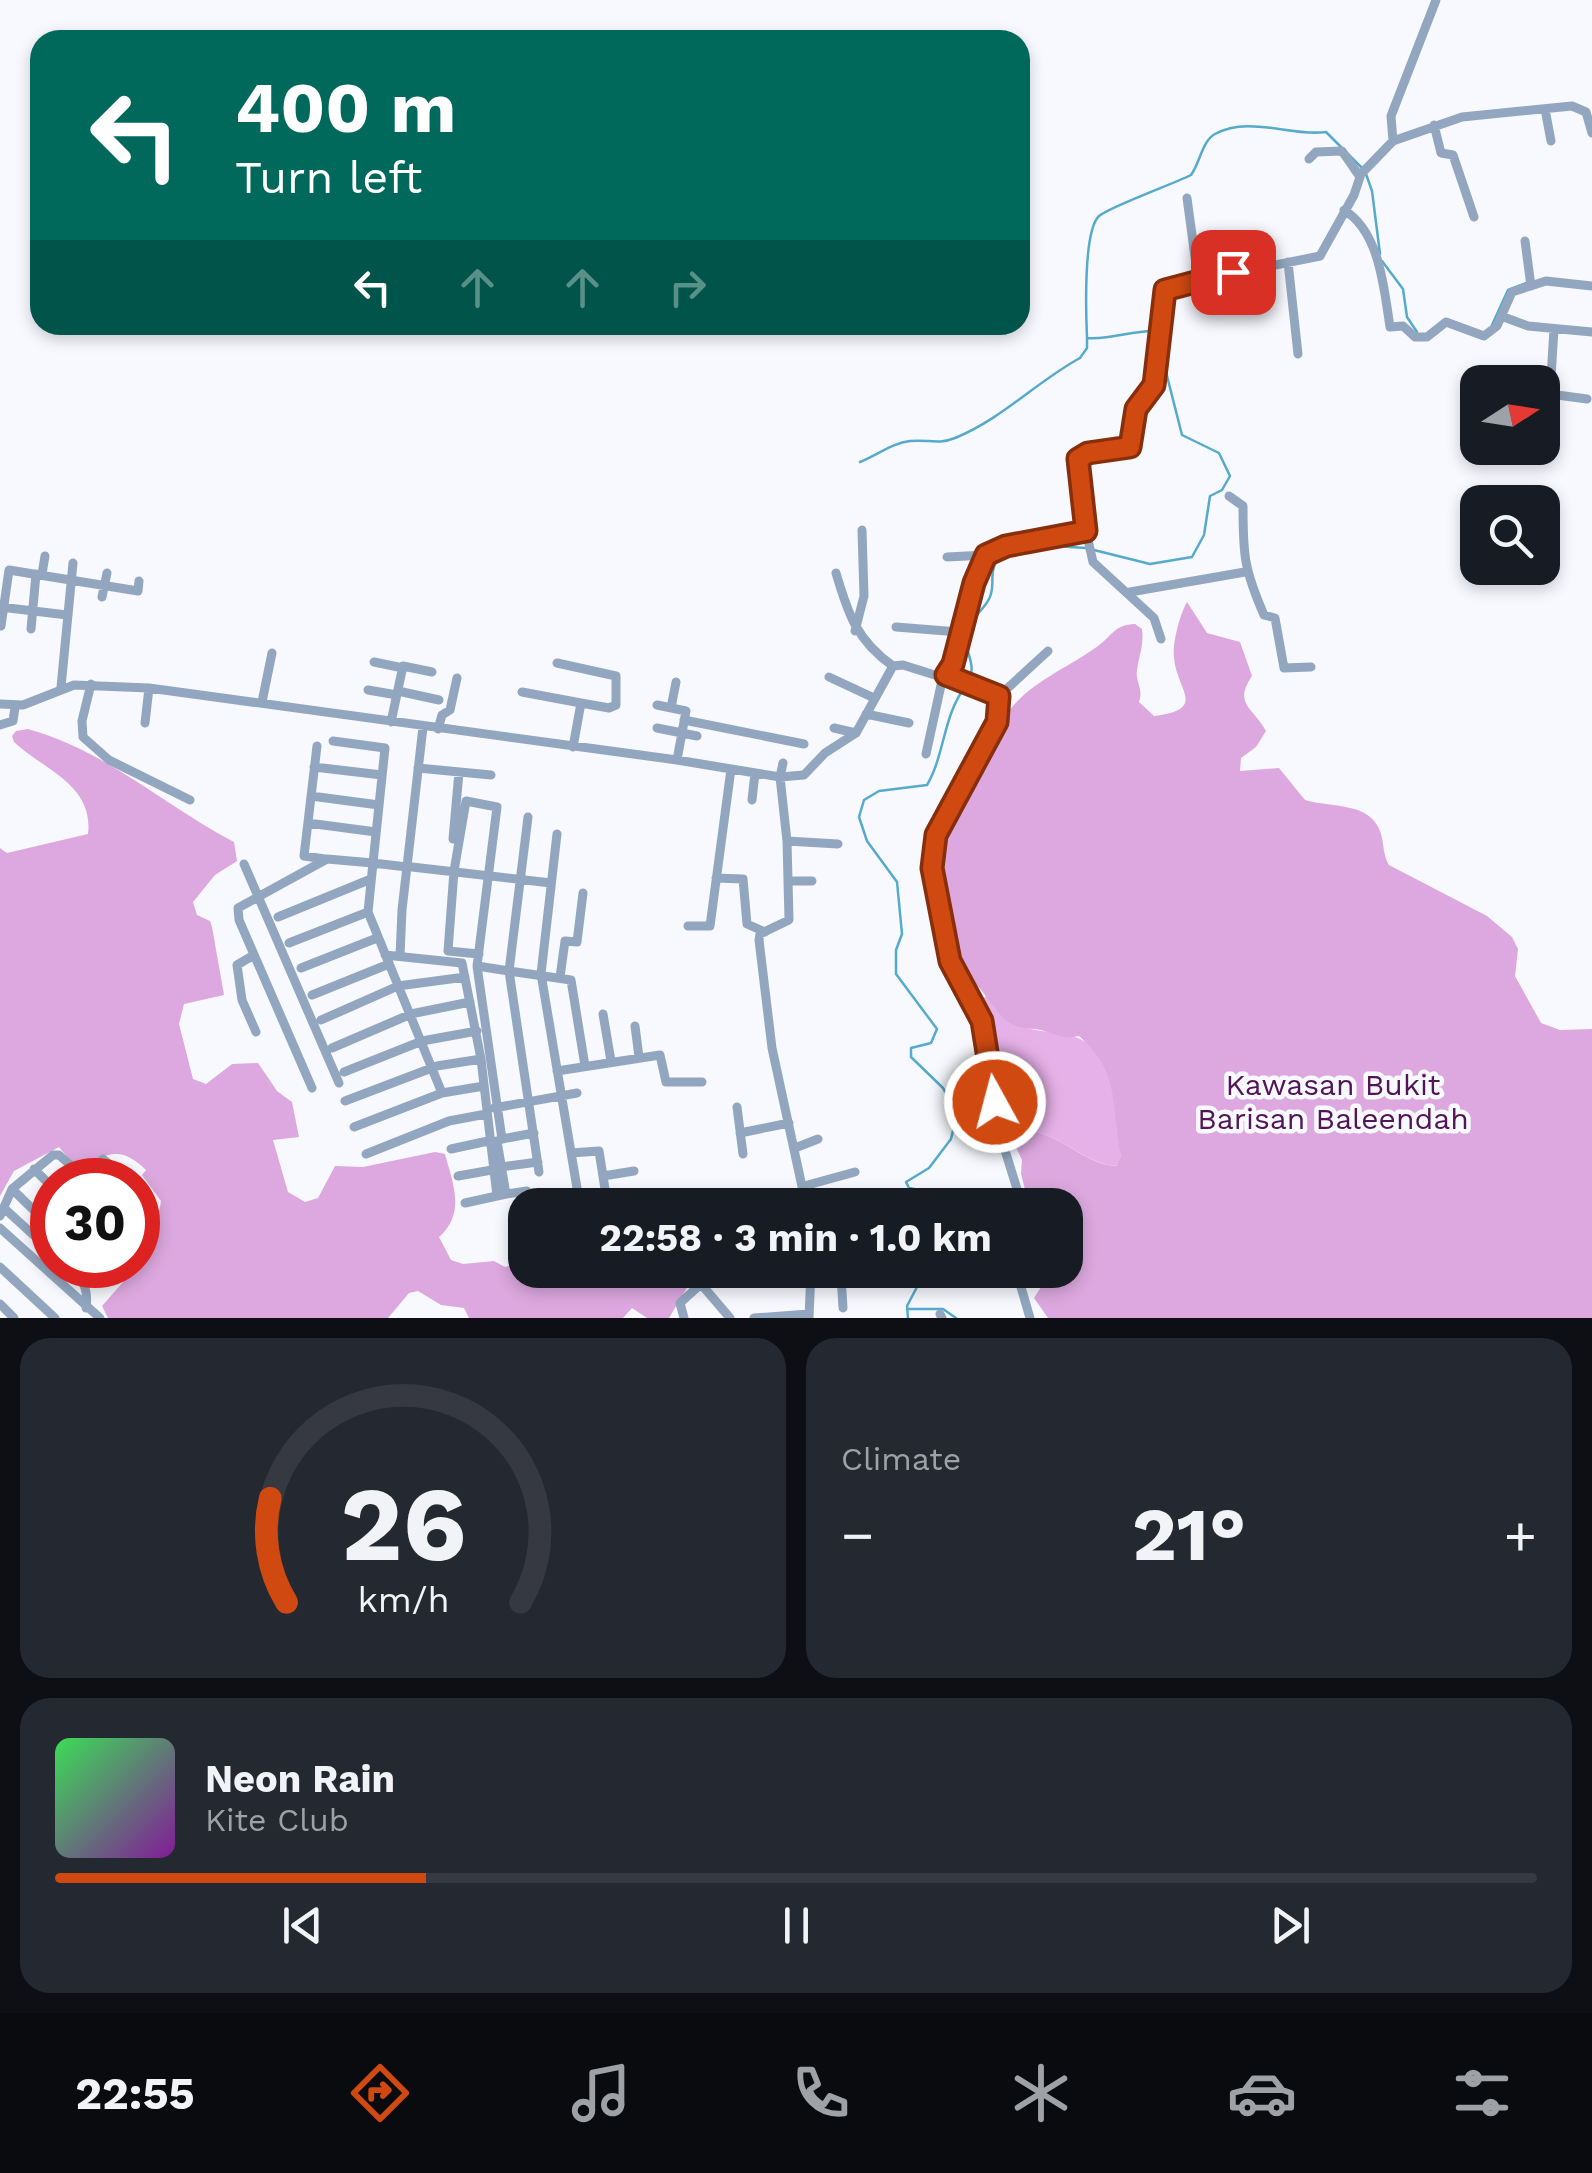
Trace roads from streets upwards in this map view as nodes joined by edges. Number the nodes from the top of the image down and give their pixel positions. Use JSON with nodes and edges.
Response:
{"nodes":[{"id":1,"x":1436,"y":0,"type":"edge"},
{"id":2,"x":1545,"y":109,"type":"junction"},
{"id":3,"x":1434,"y":124,"type":"junction"},
{"id":4,"x":1592,"y":134,"type":"edge"},
{"id":5,"x":1394,"y":141,"type":"junction"},
{"id":6,"x":1550,"y":141,"type":"dead end"},
{"id":7,"x":1309,"y":160,"type":"dead end"},
{"id":8,"x":1363,"y":172,"type":"junction"},
{"id":9,"x":1187,"y":198,"type":"dead end"},
{"id":10,"x":1344,"y":210,"type":"junction"},
{"id":11,"x":1474,"y":217,"type":"dead end"},
{"id":12,"x":1525,"y":241,"type":"dead end"},
{"id":13,"x":1288,"y":262,"type":"junction"},
{"id":14,"x":1198,"y":279,"type":"junction"},
{"id":15,"x":1531,"y":282,"type":"junction"},
{"id":16,"x":1592,"y":286,"type":"edge"},
{"id":17,"x":1500,"y":316,"type":"junction"},
{"id":18,"x":1554,"y":329,"type":"junction"},
{"id":19,"x":1592,"y":332,"type":"edge"},
{"id":20,"x":1298,"y":354,"type":"dead end"},
{"id":21,"x":1588,"y":399,"type":"dead end"},
{"id":22,"x":1229,"y":496,"type":"dead end"},
{"id":23,"x":862,"y":530,"type":"dead end"},
{"id":24,"x":1086,"y":531,"type":"junction"},
{"id":25,"x":958,"y":545,"type":"dead end"},
{"id":26,"x":986,"y":555,"type":"junction"},
{"id":27,"x":45,"y":556,"type":"dead end"},
{"id":28,"x":947,"y":557,"type":"dead end"},
{"id":29,"x":961,"y":557,"type":"junction"},
{"id":30,"x":73,"y":563,"type":"dead end"},
{"id":31,"x":1246,"y":572,"type":"junction"},
{"id":32,"x":106,"y":573,"type":"dead end"},
{"id":33,"x":836,"y":573,"type":"dead end"},
{"id":34,"x":39,"y":574,"type":"junction"},
{"id":35,"x":72,"y":578,"type":"junction"},
{"id":36,"x":104,"y":585,"type":"junction"},
{"id":37,"x":1130,"y":592,"type":"junction"},
{"id":38,"x":102,"y":598,"type":"dead end"},
{"id":39,"x":135,"y":604,"type":"dead end"},
{"id":40,"x":1,"y":607,"type":"edge"},
{"id":41,"x":32,"y":610,"type":"junction"},
{"id":42,"x":67,"y":615,"type":"junction"},
{"id":43,"x":2,"y":626,"type":"edge"},
{"id":44,"x":896,"y":627,"type":"dead end"},
{"id":45,"x":31,"y":630,"type":"dead end"},
{"id":46,"x":855,"y":631,"type":"junction"},
{"id":47,"x":960,"y":632,"type":"junction"},
{"id":48,"x":1161,"y":638,"type":"dead end"},
{"id":49,"x":1048,"y":651,"type":"dead end"},
{"id":50,"x":272,"y":653,"type":"dead end"},
{"id":51,"x":374,"y":662,"type":"dead end"},
{"id":52,"x":557,"y":663,"type":"dead end"},
{"id":53,"x":893,"y":666,"type":"junction"},
{"id":54,"x":1311,"y":667,"type":"dead end"},
{"id":55,"x":403,"y":668,"type":"junction"},
{"id":56,"x":432,"y":672,"type":"dead end"},
{"id":57,"x":944,"y":675,"type":"junction"},
{"id":58,"x":829,"y":677,"type":"dead end"},
{"id":59,"x":457,"y":678,"type":"dead end"},
{"id":60,"x":676,"y":682,"type":"dead end"},
{"id":61,"x":91,"y":684,"type":"junction"},
{"id":62,"x":61,"y":687,"type":"junction"},
{"id":63,"x":149,"y":688,"type":"junction"},
{"id":64,"x":368,"y":690,"type":"dead end"},
{"id":65,"x":522,"y":692,"type":"dead end"},
{"id":66,"x":397,"y":693,"type":"junction"},
{"id":67,"x":999,"y":696,"type":"junction"},
{"id":68,"x":874,"y":698,"type":"junction"},
{"id":69,"x":439,"y":700,"type":"dead end"},
{"id":70,"x":262,"y":702,"type":"junction"},
{"id":71,"x":581,"y":703,"type":"junction"},
{"id":72,"x":0,"y":704,"type":"edge"},
{"id":73,"x":657,"y":705,"type":"dead end"},
{"id":74,"x":15,"y":707,"type":"junction"},
{"id":75,"x":670,"y":708,"type":"junction"},
{"id":76,"x":710,"y":711,"type":"dead end"},
{"id":77,"x":866,"y":714,"type":"junction"},
{"id":78,"x":732,"y":717,"type":"dead end"},
{"id":79,"x":684,"y":720,"type":"junction"},
{"id":80,"x":391,"y":722,"type":"junction"},
{"id":81,"x":145,"y":723,"type":"dead end"},
{"id":82,"x":909,"y":723,"type":"dead end"},
{"id":83,"x":772,"y":724,"type":"dead end"},
{"id":84,"x":0,"y":725,"type":"edge"},
{"id":85,"x":707,"y":725,"type":"junction"},
{"id":86,"x":430,"y":728,"type":"junction"},
{"id":87,"x":657,"y":728,"type":"dead end"},
{"id":88,"x":834,"y":728,"type":"dead end"},
{"id":89,"x":730,"y":729,"type":"junction"},
{"id":90,"x":682,"y":733,"type":"junction"},
{"id":91,"x":856,"y":733,"type":"junction"},
{"id":92,"x":697,"y":736,"type":"dead end"},
{"id":93,"x":770,"y":738,"type":"junction"},
{"id":94,"x":333,"y":741,"type":"dead end"},
{"id":95,"x":804,"y":744,"type":"dead end"},
{"id":96,"x":317,"y":746,"type":"dead end"},
{"id":97,"x":573,"y":746,"type":"junction"},
{"id":98,"x":926,"y":754,"type":"dead end"},
{"id":99,"x":677,"y":760,"type":"junction"},
{"id":100,"x":782,"y":764,"type":"dead end"},
{"id":101,"x":314,"y":767,"type":"junction"},
{"id":102,"x":421,"y":768,"type":"junction"},
{"id":103,"x":731,"y":769,"type":"junction"},
{"id":104,"x":459,"y":772,"type":"junction"},
{"id":105,"x":755,"y":772,"type":"junction"},
{"id":106,"x":382,"y":775,"type":"junction"},
{"id":107,"x":491,"y":775,"type":"dead end"},
{"id":108,"x":780,"y":777,"type":"junction"},
{"id":109,"x":311,"y":796,"type":"junction"},
{"id":110,"x":190,"y":800,"type":"dead end"},
{"id":111,"x":752,"y":800,"type":"dead end"},
{"id":112,"x":379,"y":805,"type":"junction"},
{"id":113,"x":528,"y":817,"type":"dead end"},
{"id":114,"x":308,"y":823,"type":"junction"},
{"id":115,"x":376,"y":832,"type":"junction"},
{"id":116,"x":557,"y":834,"type":"dead end"},
{"id":117,"x":787,"y":842,"type":"junction"},
{"id":118,"x":838,"y":844,"type":"dead end"},
{"id":119,"x":328,"y":859,"type":"junction"},
{"id":120,"x":373,"y":863,"type":"junction"},
{"id":121,"x":244,"y":864,"type":"dead end"},
{"id":122,"x":409,"y":867,"type":"junction"},
{"id":123,"x":452,"y":871,"type":"junction"},
{"id":124,"x":490,"y":876,"type":"junction"},
{"id":125,"x":716,"y":878,"type":"junction"},
{"id":126,"x":370,"y":879,"type":"junction"},
{"id":127,"x":522,"y":880,"type":"junction"},
{"id":128,"x":788,"y":881,"type":"junction"},
{"id":129,"x":812,"y":881,"type":"dead end"},
{"id":130,"x":551,"y":883,"type":"junction"},
{"id":131,"x":583,"y":893,"type":"dead end"},
{"id":132,"x":258,"y":895,"type":"junction"},
{"id":133,"x":368,"y":912,"type":"junction"},
{"id":134,"x":278,"y":917,"type":"dead end"},
{"id":135,"x":688,"y":926,"type":"dead end"},
{"id":136,"x":765,"y":932,"type":"junction"},
{"id":137,"x":376,"y":938,"type":"junction"},
{"id":138,"x":289,"y":942,"type":"dead end"},
{"id":139,"x":478,"y":954,"type":"junction"},
{"id":140,"x":254,"y":955,"type":"junction"},
{"id":141,"x":400,"y":956,"type":"junction"},
{"id":142,"x":387,"y":959,"type":"junction"},
{"id":143,"x":441,"y":959,"type":"junction"},
{"id":144,"x":477,"y":966,"type":"junction"},
{"id":145,"x":301,"y":968,"type":"dead end"},
{"id":146,"x":509,"y":971,"type":"junction"},
{"id":147,"x":541,"y":974,"type":"junction"},
{"id":148,"x":560,"y":976,"type":"junction"},
{"id":149,"x":465,"y":977,"type":"junction"},
{"id":150,"x":398,"y":986,"type":"junction"},
{"id":151,"x":312,"y":995,"type":"dead end"},
{"id":152,"x":470,"y":1002,"type":"junction"},
{"id":153,"x":411,"y":1014,"type":"junction"},
{"id":154,"x":603,"y":1014,"type":"dead end"},
{"id":155,"x":321,"y":1020,"type":"dead end"},
{"id":156,"x":635,"y":1026,"type":"dead end"},
{"id":157,"x":476,"y":1031,"type":"junction"},
{"id":158,"x":256,"y":1032,"type":"dead end"},
{"id":159,"x":422,"y":1040,"type":"junction"},
{"id":160,"x":332,"y":1048,"type":"dead end"},
{"id":161,"x":640,"y":1057,"type":"junction"},
{"id":162,"x":481,"y":1058,"type":"junction"},
{"id":163,"x":611,"y":1061,"type":"junction"},
{"id":164,"x":585,"y":1066,"type":"junction"},
{"id":165,"x":433,"y":1067,"type":"junction"},
{"id":166,"x":557,"y":1070,"type":"junction"},
{"id":167,"x":344,"y":1072,"type":"dead end"},
{"id":168,"x":702,"y":1082,"type":"dead end"},
{"id":169,"x":339,"y":1084,"type":"dead end"},
{"id":170,"x":484,"y":1086,"type":"junction"},
{"id":171,"x":312,"y":1088,"type":"dead end"},
{"id":172,"x":442,"y":1093,"type":"junction"},
{"id":173,"x":577,"y":1094,"type":"dead end"},
{"id":174,"x":561,"y":1096,"type":"junction"},
{"id":175,"x":345,"y":1101,"type":"dead end"},
{"id":176,"x":529,"y":1104,"type":"junction"},
{"id":177,"x":737,"y":1107,"type":"dead end"},
{"id":178,"x":490,"y":1110,"type":"junction"},
{"id":179,"x":579,"y":1120,"type":"dead end"},
{"id":180,"x":566,"y":1122,"type":"junction"},
{"id":181,"x":789,"y":1123,"type":"junction"},
{"id":182,"x":354,"y":1127,"type":"dead end"},
{"id":183,"x":534,"y":1133,"type":"junction"},
{"id":184,"x":740,"y":1133,"type":"junction"},
{"id":185,"x":502,"y":1139,"type":"junction"},
{"id":186,"x":818,"y":1140,"type":"dead end"},
{"id":187,"x":488,"y":1141,"type":"junction"},
{"id":188,"x":451,"y":1148,"type":"dead end"},
{"id":189,"x":796,"y":1148,"type":"junction"},
{"id":190,"x":571,"y":1153,"type":"junction"},
{"id":191,"x":366,"y":1154,"type":"dead end"},
{"id":192,"x":743,"y":1154,"type":"dead end"},
{"id":193,"x":497,"y":1168,"type":"junction"},
{"id":194,"x":634,"y":1171,"type":"dead end"},
{"id":195,"x":855,"y":1172,"type":"dead end"},
{"id":196,"x":30,"y":1173,"type":"edge"},
{"id":197,"x":458,"y":1176,"type":"dead end"},
{"id":198,"x":603,"y":1176,"type":"junction"},
{"id":199,"x":804,"y":1186,"type":"joint"},
{"id":200,"x":577,"y":1188,"type":"dead end"},
{"id":201,"x":605,"y":1188,"type":"edge"},
{"id":202,"x":1017,"y":1188,"type":"edge"},
{"id":203,"x":12,"y":1189,"type":"junction"},
{"id":204,"x":508,"y":1194,"type":"edge"},
{"id":205,"x":502,"y":1195,"type":"junction"},
{"id":206,"x":465,"y":1203,"type":"dead end"},
{"id":207,"x":30,"y":1207,"type":"edge"},
{"id":208,"x":3,"y":1213,"type":"edge"},
{"id":209,"x":0,"y":1228,"type":"edge"},
{"id":210,"x":30,"y":1234,"type":"edge"},
{"id":211,"x":0,"y":1267,"type":"edge"},
{"id":212,"x":85,"y":1288,"type":"edge"},
{"id":213,"x":810,"y":1288,"type":"edge"},
{"id":214,"x":842,"y":1288,"type":"edge"},
{"id":215,"x":1021,"y":1288,"type":"edge"},
{"id":216,"x":0,"y":1304,"type":"edge"},
{"id":217,"x":86,"y":1308,"type":"junction"},
{"id":218,"x":843,"y":1308,"type":"dead end"},
{"id":219,"x":809,"y":1316,"type":"edge"},
{"id":220,"x":14,"y":1318,"type":"edge"},
{"id":221,"x":55,"y":1318,"type":"edge"},
{"id":222,"x":100,"y":1318,"type":"edge"},
{"id":223,"x":684,"y":1318,"type":"edge"},
{"id":224,"x":730,"y":1318,"type":"edge"},
{"id":225,"x":754,"y":1318,"type":"edge"},
{"id":226,"x":1030,"y":1318,"type":"edge"}],
"edges":[{"from":1,"to":5,"type":"street"},
{"from":2,"to":3,"type":"street"},
{"from":2,"to":4,"type":"street"},
{"from":2,"to":6,"type":"street"},
{"from":3,"to":5,"type":"street"},
{"from":3,"to":11,"type":"street"},
{"from":5,"to":8,"type":"street"},
{"from":7,"to":8,"type":"street"},
{"from":8,"to":10,"type":"street"},
{"from":9,"to":14,"type":"street"},
{"from":10,"to":13,"type":"street"},
{"from":10,"to":17,"type":"street"},
{"from":12,"to":15,"type":"street"},
{"from":13,"to":14,"type":"street"},
{"from":13,"to":20,"type":"street"},
{"from":14,"to":24,"type":"street"},
{"from":15,"to":16,"type":"street"},
{"from":15,"to":17,"type":"street"},
{"from":17,"to":18,"type":"street"},
{"from":18,"to":19,"type":"street"},
{"from":18,"to":21,"type":"street"},
{"from":22,"to":31,"type":"street"},
{"from":23,"to":46,"type":"street"},
{"from":24,"to":26,"type":"street"},
{"from":24,"to":37,"type":"street"},
{"from":25,"to":29,"type":"street"},
{"from":26,"to":29,"type":"street"},
{"from":26,"to":47,"type":"street"},
{"from":27,"to":34,"type":"street"},
{"from":28,"to":29,"type":"street"},
{"from":30,"to":35,"type":"street"},
{"from":31,"to":37,"type":"street"},
{"from":31,"to":54,"type":"street"},
{"from":32,"to":36,"type":"street"},
{"from":33,"to":46,"type":"street"},
{"from":34,"to":35,"type":"street"},
{"from":34,"to":40,"type":"street"},
{"from":34,"to":41,"type":"street"},
{"from":35,"to":36,"type":"street"},
{"from":35,"to":42,"type":"street"},
{"from":36,"to":38,"type":"street"},
{"from":36,"to":39,"type":"street"},
{"from":37,"to":48,"type":"street"},
{"from":40,"to":41,"type":"street"},
{"from":40,"to":43,"type":"street"},
{"from":41,"to":42,"type":"street"},
{"from":41,"to":45,"type":"street"},
{"from":42,"to":62,"type":"street"},
{"from":44,"to":47,"type":"street"},
{"from":46,"to":53,"type":"street"},
{"from":47,"to":57,"type":"street"},
{"from":49,"to":67,"type":"street"},
{"from":50,"to":70,"type":"street"},
{"from":51,"to":55,"type":"street"},
{"from":52,"to":71,"type":"street"},
{"from":53,"to":57,"type":"street"},
{"from":53,"to":68,"type":"street"},
{"from":55,"to":56,"type":"street"},
{"from":55,"to":66,"type":"street"},
{"from":57,"to":67,"type":"street"},
{"from":57,"to":98,"type":"street"},
{"from":58,"to":68,"type":"street"},
{"from":59,"to":86,"type":"street"},
{"from":60,"to":75,"type":"street"},
{"from":61,"to":62,"type":"street"},
{"from":61,"to":63,"type":"street"},
{"from":61,"to":110,"type":"street"},
{"from":62,"to":74,"type":"street"},
{"from":63,"to":70,"type":"street"},
{"from":63,"to":81,"type":"street"},
{"from":64,"to":66,"type":"street"},
{"from":65,"to":71,"type":"street"},
{"from":66,"to":69,"type":"street"},
{"from":66,"to":80,"type":"street"},
{"from":67,"to":202,"type":"street"},
{"from":68,"to":77,"type":"street"},
{"from":70,"to":80,"type":"street"},
{"from":71,"to":97,"type":"street"},
{"from":72,"to":74,"type":"street"},
{"from":73,"to":75,"type":"street"},
{"from":74,"to":84,"type":"street"},
{"from":75,"to":79,"type":"street"},
{"from":76,"to":85,"type":"street"},
{"from":77,"to":82,"type":"street"},
{"from":77,"to":91,"type":"street"},
{"from":78,"to":89,"type":"street"},
{"from":79,"to":85,"type":"street"},
{"from":79,"to":90,"type":"street"},
{"from":80,"to":86,"type":"street"},
{"from":83,"to":93,"type":"street"},
{"from":85,"to":89,"type":"street"},
{"from":86,"to":97,"type":"street"},
{"from":86,"to":102,"type":"street"},
{"from":87,"to":90,"type":"street"},
{"from":88,"to":91,"type":"street"},
{"from":89,"to":93,"type":"street"},
{"from":90,"to":92,"type":"street"},
{"from":90,"to":99,"type":"street"},
{"from":91,"to":108,"type":"street"},
{"from":93,"to":95,"type":"street"},
{"from":94,"to":106,"type":"street"},
{"from":96,"to":101,"type":"street"},
{"from":97,"to":99,"type":"street"},
{"from":99,"to":103,"type":"street"},
{"from":100,"to":108,"type":"street"},
{"from":101,"to":106,"type":"street"},
{"from":101,"to":109,"type":"street"},
{"from":102,"to":104,"type":"street"},
{"from":102,"to":122,"type":"street"},
{"from":103,"to":105,"type":"street"},
{"from":103,"to":125,"type":"street"},
{"from":104,"to":107,"type":"street"},
{"from":104,"to":123,"type":"street"},
{"from":105,"to":108,"type":"street"},
{"from":105,"to":111,"type":"street"},
{"from":106,"to":112,"type":"street"},
{"from":108,"to":117,"type":"street"},
{"from":109,"to":112,"type":"street"},
{"from":109,"to":114,"type":"street"},
{"from":112,"to":115,"type":"street"},
{"from":113,"to":127,"type":"street"},
{"from":114,"to":115,"type":"street"},
{"from":114,"to":119,"type":"street"},
{"from":115,"to":120,"type":"street"},
{"from":116,"to":130,"type":"street"},
{"from":117,"to":118,"type":"street"},
{"from":117,"to":128,"type":"street"},
{"from":119,"to":120,"type":"street"},
{"from":119,"to":132,"type":"street"},
{"from":120,"to":122,"type":"street"},
{"from":120,"to":126,"type":"street"},
{"from":121,"to":132,"type":"street"},
{"from":122,"to":123,"type":"street"},
{"from":122,"to":141,"type":"street"},
{"from":123,"to":124,"type":"street"},
{"from":123,"to":124,"type":"street"},
{"from":123,"to":139,"type":"street"},
{"from":123,"to":143,"type":"street"},
{"from":124,"to":127,"type":"street"},
{"from":124,"to":139,"type":"street"},
{"from":125,"to":135,"type":"street"},
{"from":125,"to":136,"type":"street"},
{"from":126,"to":133,"type":"street"},
{"from":126,"to":134,"type":"street"},
{"from":127,"to":130,"type":"street"},
{"from":127,"to":146,"type":"street"},
{"from":128,"to":129,"type":"street"},
{"from":128,"to":136,"type":"street"},
{"from":130,"to":147,"type":"street"},
{"from":131,"to":148,"type":"street"},
{"from":132,"to":140,"type":"street"},
{"from":132,"to":169,"type":"street"},
{"from":133,"to":137,"type":"street"},
{"from":133,"to":138,"type":"street"},
{"from":136,"to":181,"type":"street"},
{"from":137,"to":142,"type":"street"},
{"from":137,"to":145,"type":"street"},
{"from":139,"to":144,"type":"street"},
{"from":140,"to":158,"type":"street"},
{"from":140,"to":171,"type":"street"},
{"from":141,"to":142,"type":"street"},
{"from":141,"to":143,"type":"street"},
{"from":142,"to":150,"type":"street"},
{"from":142,"to":151,"type":"street"},
{"from":143,"to":149,"type":"street"},
{"from":144,"to":146,"type":"street"},
{"from":144,"to":178,"type":"street"},
{"from":146,"to":147,"type":"street"},
{"from":146,"to":176,"type":"street"},
{"from":147,"to":148,"type":"street"},
{"from":147,"to":166,"type":"street"},
{"from":148,"to":164,"type":"street"},
{"from":149,"to":150,"type":"street"},
{"from":149,"to":152,"type":"street"},
{"from":150,"to":153,"type":"street"},
{"from":150,"to":155,"type":"street"},
{"from":152,"to":153,"type":"street"},
{"from":152,"to":157,"type":"street"},
{"from":153,"to":159,"type":"street"},
{"from":153,"to":160,"type":"street"},
{"from":154,"to":163,"type":"street"},
{"from":156,"to":161,"type":"street"},
{"from":157,"to":159,"type":"street"},
{"from":157,"to":162,"type":"street"},
{"from":159,"to":165,"type":"street"},
{"from":159,"to":167,"type":"street"},
{"from":161,"to":163,"type":"street"},
{"from":161,"to":168,"type":"street"},
{"from":162,"to":165,"type":"street"},
{"from":162,"to":170,"type":"street"},
{"from":163,"to":164,"type":"street"},
{"from":164,"to":166,"type":"street"},
{"from":165,"to":172,"type":"street"},
{"from":165,"to":175,"type":"street"},
{"from":166,"to":174,"type":"street"},
{"from":170,"to":172,"type":"street"},
{"from":170,"to":178,"type":"street"},
{"from":172,"to":182,"type":"street"},
{"from":173,"to":174,"type":"street"},
{"from":174,"to":176,"type":"street"},
{"from":174,"to":180,"type":"street"},
{"from":176,"to":178,"type":"street"},
{"from":176,"to":183,"type":"street"},
{"from":177,"to":184,"type":"street"},
{"from":178,"to":185,"type":"street"},
{"from":178,"to":187,"type":"street"},
{"from":178,"to":191,"type":"street"},
{"from":179,"to":180,"type":"street"},
{"from":180,"to":190,"type":"street"},
{"from":181,"to":184,"type":"street"},
{"from":181,"to":189,"type":"street"},
{"from":183,"to":185,"type":"street"},
{"from":183,"to":193,"type":"street"},
{"from":184,"to":192,"type":"street"},
{"from":185,"to":193,"type":"street"},
{"from":186,"to":189,"type":"street"},
{"from":187,"to":188,"type":"street"},
{"from":187,"to":193,"type":"street"},
{"from":189,"to":199,"type":"street"},
{"from":190,"to":198,"type":"street"},
{"from":190,"to":200,"type":"street"},
{"from":193,"to":197,"type":"street"},
{"from":193,"to":205,"type":"street"},
{"from":194,"to":198,"type":"street"},
{"from":195,"to":199,"type":"street"},
{"from":196,"to":203,"type":"street"},
{"from":198,"to":201,"type":"street"},
{"from":203,"to":207,"type":"street"},
{"from":203,"to":208,"type":"street"},
{"from":204,"to":205,"type":"street"},
{"from":205,"to":206,"type":"street"},
{"from":208,"to":210,"type":"street"},
{"from":209,"to":217,"type":"street"},
{"from":211,"to":221,"type":"street"},
{"from":212,"to":217,"type":"street"},
{"from":213,"to":219,"type":"street"},
{"from":214,"to":218,"type":"street"},
{"from":215,"to":226,"type":"street"},
{"from":216,"to":220,"type":"street"},
{"from":217,"to":222,"type":"street"},
{"from":219,"to":225,"type":"street"},
{"from":223,"to":224,"type":"street"}]}
